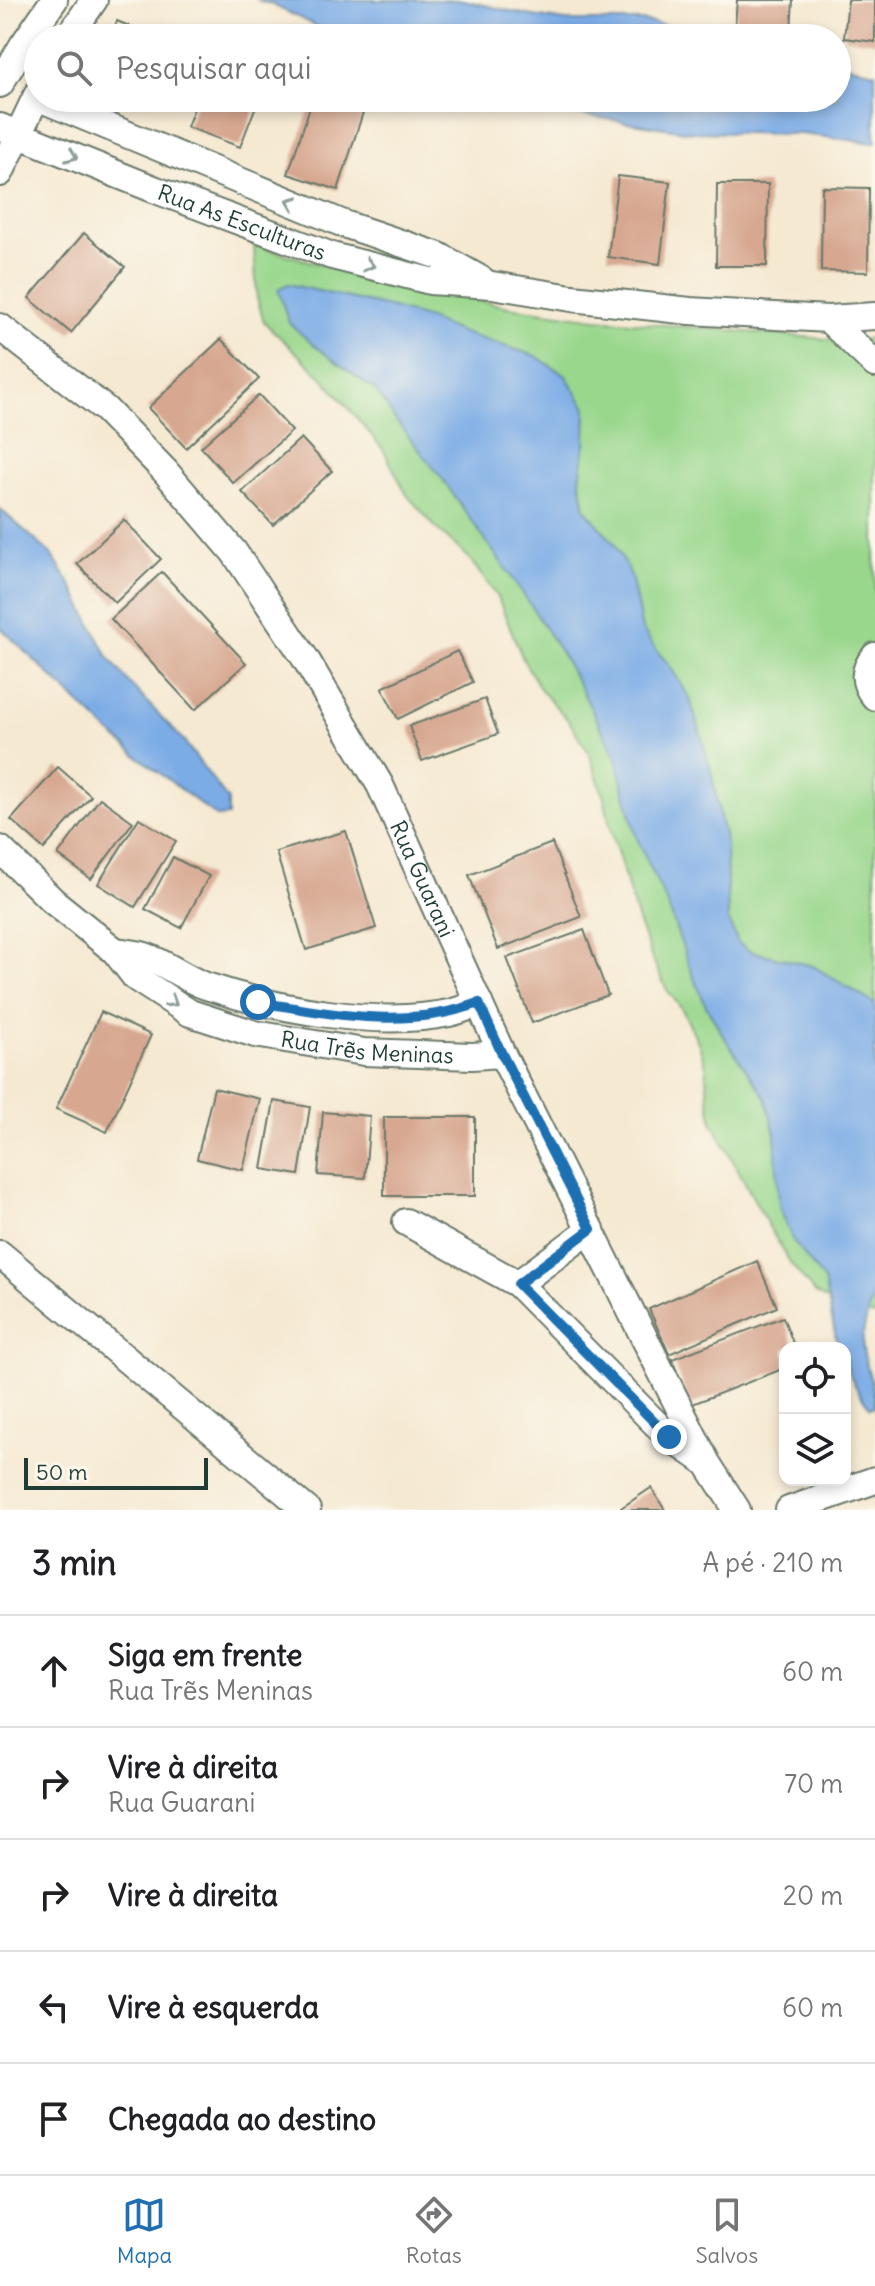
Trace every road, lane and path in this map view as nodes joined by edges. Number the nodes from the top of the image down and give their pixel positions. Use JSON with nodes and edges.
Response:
{"nodes":[{"id":1,"x":54,"y":0,"type":"edge"},
{"id":2,"x":94,"y":0,"type":"edge"},
{"id":3,"x":37,"y":24,"type":"edge"},
{"id":4,"x":78,"y":24,"type":"edge"},
{"id":5,"x":24,"y":44,"type":"edge"},
{"id":6,"x":1,"y":81,"type":"edge"},
{"id":7,"x":24,"y":90,"type":"edge"},
{"id":8,"x":24,"y":112,"type":"edge"},
{"id":9,"x":76,"y":112,"type":"edge"},
{"id":10,"x":9,"y":130,"type":"edge"},
{"id":11,"x":0,"y":173,"type":"edge"},
{"id":12,"x":492,"y":285,"type":"junction"},
{"id":13,"x":875,"y":316,"type":"edge"},
{"id":14,"x":828,"y":319,"type":"junction"},
{"id":15,"x":0,"y":327,"type":"edge"},
{"id":16,"x":875,"y":364,"type":"edge"},
{"id":17,"x":875,"y":656,"type":"edge"},
{"id":18,"x":875,"y":697,"type":"edge"},
{"id":19,"x":0,"y":849,"type":"edge"},
{"id":20,"x":115,"y":951,"type":"junction"},
{"id":21,"x":479,"y":1003,"type":"junction"},
{"id":22,"x":502,"y":1054,"type":"junction"},
{"id":23,"x":406,"y":1222,"type":"dead end"},
{"id":24,"x":591,"y":1229,"type":"junction"},
{"id":25,"x":0,"y":1254,"type":"edge"},
{"id":26,"x":518,"y":1284,"type":"junction"},
{"id":27,"x":707,"y":1463,"type":"junction"},
{"id":28,"x":875,"y":1480,"type":"edge"},
{"id":29,"x":307,"y":1510,"type":"edge"},
{"id":30,"x":737,"y":1510,"type":"edge"},
{"id":31,"x":789,"y":1510,"type":"edge"}],
"edges":[{"from":1,"to":3,"type":"street"},
{"from":2,"to":4,"type":"street"},
{"from":5,"to":6,"type":"street"},
{"from":6,"to":7,"type":"street","name":"Rua As Esculturas"},
{"from":8,"to":10,"type":"street"},
{"from":12,"to":9,"type":"street","name":"Rua As Esculturas","one_way":true},
{"from":10,"to":11,"type":"street"},
{"from":10,"to":12,"type":"street","name":"Rua As Esculturas","one_way":true},
{"from":12,"to":14,"type":"street","name":"Rua As Esculturas"},
{"from":13,"to":14,"type":"street","name":"Rua As Esculturas"},
{"from":14,"to":16,"type":"street"},
{"from":15,"to":21,"type":"street","name":"Rua Guarani"},
{"from":17,"to":18,"type":"street"},
{"from":19,"to":20,"type":"street","name":"Rua Trẽs Meninas"},
{"from":20,"to":21,"type":"street","name":"Rua Trẽs Meninas"},
{"from":20,"to":22,"type":"street","name":"Rua Trẽs Meninas","one_way":true},
{"from":21,"to":22,"type":"street","name":"Rua Guarani"},
{"from":22,"to":24,"type":"street","name":"Rua Guarani"},
{"from":23,"to":26,"type":"street"},
{"from":24,"to":26,"type":"street"},
{"from":24,"to":27,"type":"street","name":"Rua Guarani"},
{"from":25,"to":29,"type":"street"},
{"from":26,"to":27,"type":"street"},
{"from":27,"to":30,"type":"street","name":"Rua Guarani"},
{"from":28,"to":31,"type":"street"}]}
